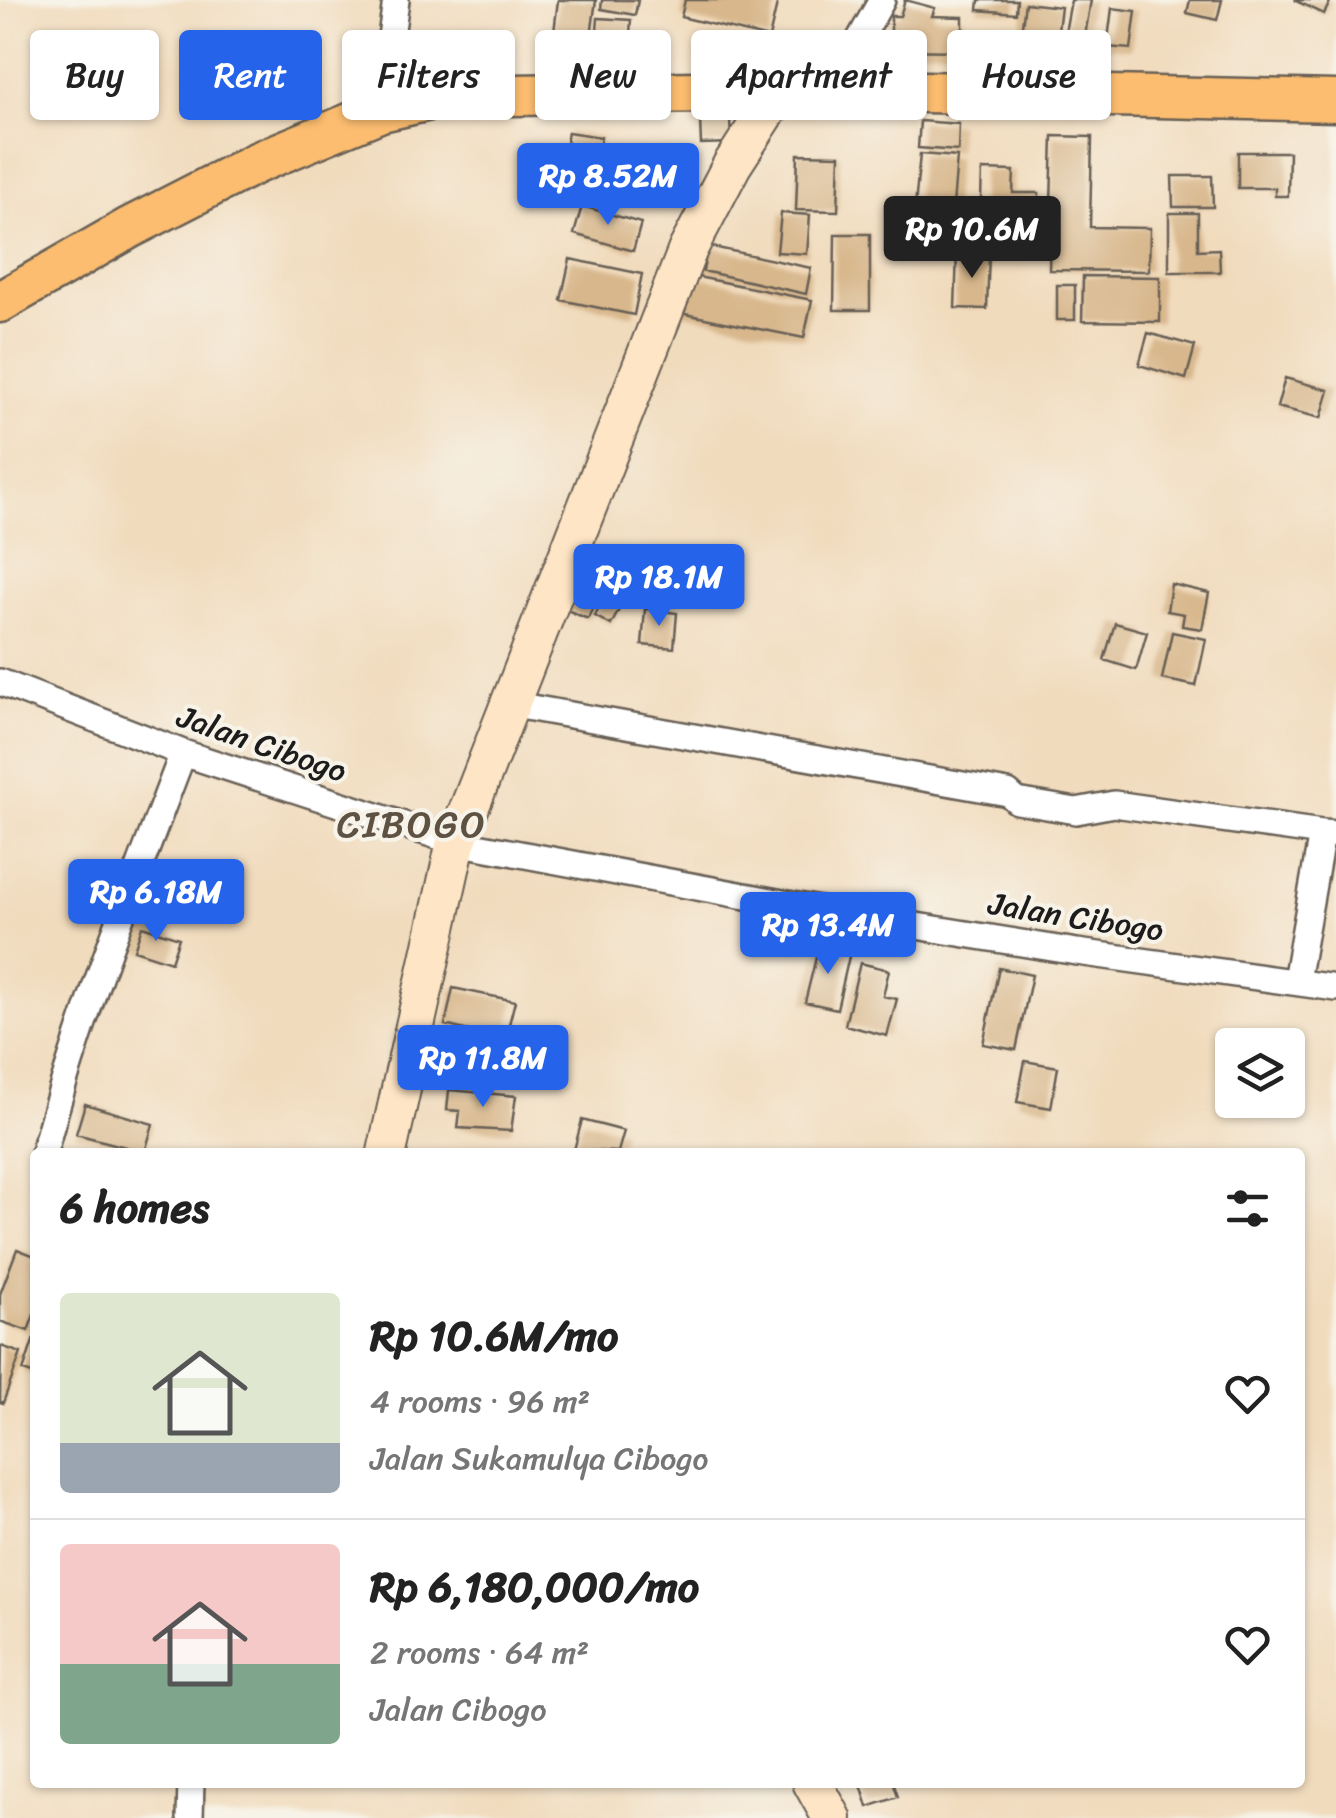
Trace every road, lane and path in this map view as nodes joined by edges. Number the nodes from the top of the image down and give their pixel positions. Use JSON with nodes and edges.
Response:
{"nodes":[{"id":1,"x":396,"y":0,"type":"edge"},
{"id":2,"x":882,"y":0,"type":"edge"},
{"id":3,"x":392,"y":30,"type":"edge"},
{"id":4,"x":865,"y":30,"type":"edge"},
{"id":5,"x":691,"y":92,"type":"edge"},
{"id":6,"x":927,"y":92,"type":"edge"},
{"id":7,"x":515,"y":95,"type":"edge"},
{"id":8,"x":1336,"y":101,"type":"edge"},
{"id":9,"x":359,"y":120,"type":"edge"},
{"id":10,"x":761,"y":120,"type":"edge"},
{"id":11,"x":0,"y":302,"type":"edge"},
{"id":12,"x":0,"y":682,"type":"edge"},
{"id":13,"x":509,"y":704,"type":"junction"},
{"id":14,"x":183,"y":753,"type":"junction"},
{"id":15,"x":1329,"y":834,"type":"edge"},
{"id":16,"x":456,"y":842,"type":"junction"},
{"id":17,"x":1296,"y":982,"type":"junction"},
{"id":18,"x":1336,"y":988,"type":"edge"},
{"id":19,"x":45,"y":1148,"type":"edge"},
{"id":20,"x":388,"y":1148,"type":"edge"},
{"id":21,"x":192,"y":1788,"type":"edge"},
{"id":22,"x":815,"y":1788,"type":"edge"},
{"id":23,"x":190,"y":1818,"type":"edge"},
{"id":24,"x":832,"y":1818,"type":"edge"}],
"edges":[{"from":1,"to":3,"type":"street"},
{"from":2,"to":4,"type":"street"},
{"from":5,"to":7,"type":"main road"},
{"from":6,"to":8,"type":"main road"},
{"from":9,"to":11,"type":"main road"},
{"from":10,"to":13,"type":"main road"},
{"from":12,"to":14,"type":"street","name":"Jalan Cibogo"},
{"from":13,"to":15,"type":"street"},
{"from":13,"to":16,"type":"main road"},
{"from":14,"to":16,"type":"street","name":"Jalan Cibogo"},
{"from":14,"to":19,"type":"street"},
{"from":15,"to":17,"type":"street"},
{"from":16,"to":17,"type":"street","name":"Jalan Cibogo"},
{"from":16,"to":20,"type":"main road"},
{"from":17,"to":18,"type":"street","name":"Jalan Cibogo"},
{"from":21,"to":23,"type":"street"},
{"from":22,"to":24,"type":"main road"}]}
